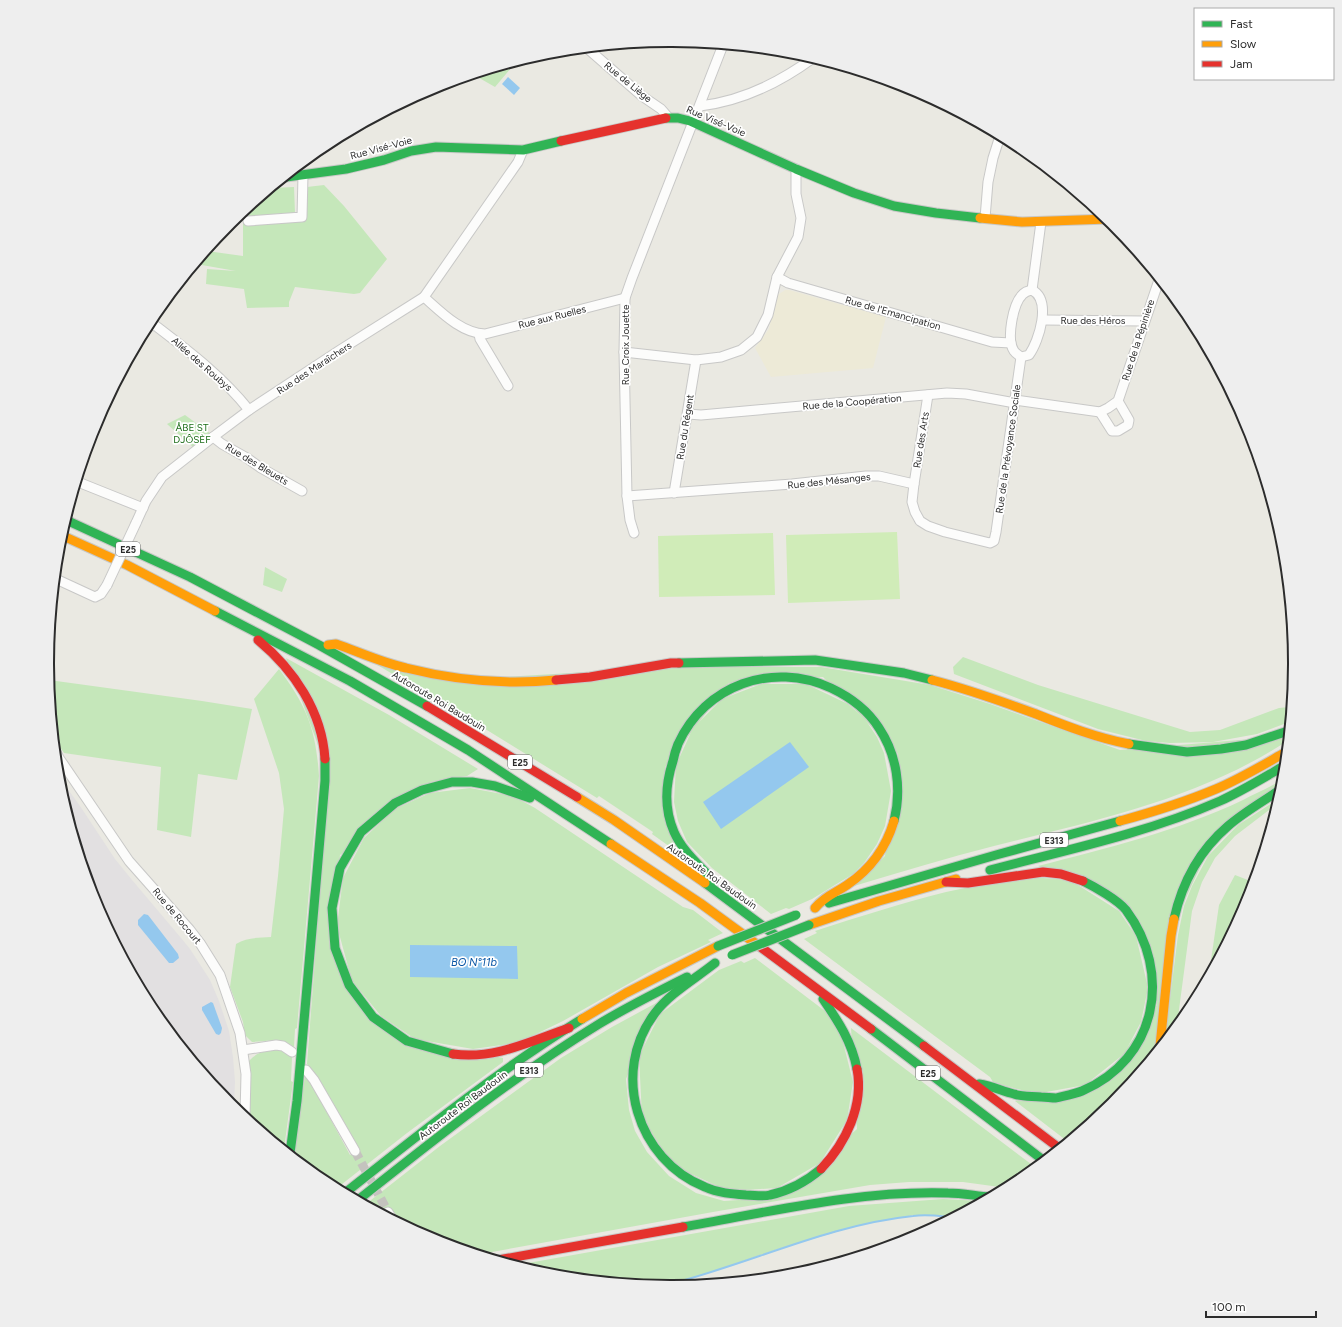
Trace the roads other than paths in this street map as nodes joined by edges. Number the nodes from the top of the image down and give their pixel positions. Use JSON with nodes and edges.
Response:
{"nodes":[{"id":1,"x":721,"y":49,"type":"edge"},
{"id":2,"x":592,"y":52,"type":"edge"},
{"id":3,"x":806,"y":62,"type":"edge"},
{"id":4,"x":700,"y":106,"type":"junction"},
{"id":5,"x":668,"y":117,"type":"junction"},
{"id":6,"x":693,"y":122,"type":"junction"},
{"id":7,"x":998,"y":142,"type":"edge"},
{"id":8,"x":523,"y":150,"type":"junction"},
{"id":9,"x":796,"y":169,"type":"junction"},
{"id":10,"x":303,"y":175,"type":"junction"},
{"id":11,"x":293,"y":176,"type":"edge"},
{"id":12,"x":985,"y":218,"type":"junction"},
{"id":13,"x":1098,"y":219,"type":"edge"},
{"id":14,"x":248,"y":221,"type":"dead end"},
{"id":15,"x":1041,"y":222,"type":"junction"},
{"id":16,"x":777,"y":277,"type":"junction"},
{"id":17,"x":1157,"y":285,"type":"edge"},
{"id":18,"x":1032,"y":290,"type":"junction"},
{"id":19,"x":424,"y":297,"type":"junction"},
{"id":20,"x":625,"y":298,"type":"junction"},
{"id":21,"x":1043,"y":320,"type":"junction"},
{"id":22,"x":1144,"y":321,"type":"junction"},
{"id":23,"x":155,"y":326,"type":"edge"},
{"id":24,"x":479,"y":334,"type":"junction"},
{"id":25,"x":1011,"y":343,"type":"junction"},
{"id":26,"x":624,"y":352,"type":"junction"},
{"id":27,"x":1021,"y":357,"type":"junction"},
{"id":28,"x":696,"y":360,"type":"junction"},
{"id":29,"x":508,"y":386,"type":"dead end"},
{"id":30,"x":928,"y":395,"type":"junction"},
{"id":31,"x":1118,"y":401,"type":"junction"},
{"id":32,"x":1015,"y":402,"type":"junction"},
{"id":33,"x":249,"y":410,"type":"junction"},
{"id":34,"x":1100,"y":412,"type":"junction"},
{"id":35,"x":688,"y":414,"type":"junction"},
{"id":36,"x":213,"y":436,"type":"junction"},
{"id":37,"x":82,"y":484,"type":"edge"},
{"id":38,"x":914,"y":484,"type":"junction"},
{"id":39,"x":302,"y":492,"type":"dead end"},
{"id":40,"x":674,"y":493,"type":"junction"},
{"id":41,"x":627,"y":496,"type":"junction"},
{"id":42,"x":143,"y":508,"type":"junction"},
{"id":43,"x":71,"y":522,"type":"edge"},
{"id":44,"x":634,"y":533,"type":"dead end"},
{"id":45,"x":67,"y":537,"type":"edge"},
{"id":46,"x":60,"y":581,"type":"edge"},
{"id":47,"x":244,"y":625,"type":"junction"},
{"id":48,"x":319,"y":645,"type":"junction"},
{"id":49,"x":1283,"y":733,"type":"edge"},
{"id":50,"x":1280,"y":755,"type":"edge"},
{"id":51,"x":63,"y":764,"type":"edge"},
{"id":52,"x":1278,"y":769,"type":"edge"},
{"id":53,"x":1273,"y":795,"type":"edge"},
{"id":54,"x":554,"y":805,"type":"junction"},
{"id":55,"x":946,"y":882,"type":"junction"},
{"id":56,"x":715,"y":890,"type":"junction"},
{"id":57,"x":806,"y":911,"type":"junction"},
{"id":58,"x":724,"y":959,"type":"junction"},
{"id":59,"x":813,"y":985,"type":"junction"},
{"id":60,"x":569,"y":1028,"type":"junction"},
{"id":61,"x":1161,"y":1038,"type":"edge"},
{"id":62,"x":243,"y":1050,"type":"junction"},
{"id":63,"x":292,"y":1052,"type":"dead end"},
{"id":64,"x":306,"y":1070,"type":"dead end"},
{"id":65,"x":974,"y":1083,"type":"junction"},
{"id":66,"x":245,"y":1108,"type":"edge"},
{"id":67,"x":1055,"y":1145,"type":"edge"},
{"id":68,"x":291,"y":1149,"type":"edge"},
{"id":69,"x":355,"y":1151,"type":"tunnel mouth"},
{"id":70,"x":1040,"y":1157,"type":"edge"},
{"id":71,"x":350,"y":1189,"type":"edge"},
{"id":72,"x":981,"y":1196,"type":"edge"},
{"id":73,"x":362,"y":1197,"type":"edge"},
{"id":74,"x":508,"y":1258,"type":"edge"}],
"edges":[{"from":1,"to":4,"type":"street","name":"Rue Croix Jouette"},
{"from":2,"to":5,"type":"street","name":"Rue de Liège"},
{"from":3,"to":4,"type":"street"},
{"from":4,"to":6,"type":"street","name":"Rue Croix Jouette"},
{"from":5,"to":6,"type":"main road","name":"Rue Visé-Voie"},
{"from":5,"to":8,"type":"main road","name":"Rue Visé-Voie"},
{"from":6,"to":9,"type":"main road","name":"Rue Visé-Voie"},
{"from":6,"to":20,"type":"street","name":"Rue Croix Jouette"},
{"from":7,"to":12,"type":"street"},
{"from":8,"to":10,"type":"main road","name":"Rue Visé-Voie"},
{"from":8,"to":19,"type":"street","name":"Rue des Maraîchers"},
{"from":9,"to":12,"type":"main road","name":"Rue Visé-Voie"},
{"from":9,"to":16,"type":"street"},
{"from":10,"to":11,"type":"main road","name":"Rue Visé-Voie"},
{"from":10,"to":14,"type":"street"},
{"from":12,"to":15,"type":"main road","name":"Rue Visé-Voie"},
{"from":13,"to":15,"type":"main road","name":"Rue Visé-Voie"},
{"from":15,"to":18,"type":"street"},
{"from":16,"to":25,"type":"street","name":"Rue de l'Emancipation"},
{"from":16,"to":28,"type":"street"},
{"from":17,"to":22,"type":"street","name":"Rue de la Pépinière"},
{"from":18,"to":21,"type":"street"},
{"from":18,"to":25,"type":"street"},
{"from":19,"to":24,"type":"street"},
{"from":19,"to":33,"type":"street","name":"Rue des Maraîchers"},
{"from":20,"to":24,"type":"street","name":"Rue aux Ruelles"},
{"from":20,"to":26,"type":"street","name":"Rue Croix Jouette"},
{"from":21,"to":22,"type":"street","name":"Rue des Héros"},
{"from":21,"to":27,"type":"street"},
{"from":22,"to":31,"type":"street","name":"Rue de la Pépinière"},
{"from":23,"to":33,"type":"street","name":"Allée des Roubys"},
{"from":24,"to":29,"type":"street"},
{"from":25,"to":27,"type":"street"},
{"from":26,"to":28,"type":"street"},
{"from":26,"to":41,"type":"street","name":"Rue Croix Jouette"},
{"from":27,"to":32,"type":"street","name":"Rue de la Prévoyance Sociale"},
{"from":28,"to":35,"type":"street","name":"Rue du Régent"},
{"from":30,"to":32,"type":"street","name":"Rue de la Coopération"},
{"from":30,"to":35,"type":"street","name":"Rue de la Coopération"},
{"from":30,"to":38,"type":"street","name":"Rue des Arts"},
{"from":31,"to":34,"type":"street"},
{"from":31,"to":34,"type":"street"},
{"from":32,"to":34,"type":"street","name":"Rue de la Coopération"},
{"from":32,"to":38,"type":"street","name":"Rue de la Prévoyance Sociale"},
{"from":33,"to":36,"type":"street","name":"Rue des Maraîchers"},
{"from":35,"to":40,"type":"street","name":"Rue du Régent"},
{"from":36,"to":39,"type":"street","name":"Rue des Bleuets"},
{"from":36,"to":42,"type":"street","name":"Rue des Maraîchers"},
{"from":37,"to":42,"type":"street"},
{"from":38,"to":40,"type":"street","name":"Rue des Mésanges"},
{"from":40,"to":41,"type":"street","name":"Rue des Mésanges"},
{"from":41,"to":44,"type":"street","name":"Rue Croix Jouette"},
{"from":42,"to":46,"type":"street","name":"Rue des Maraîchers","bridge":true},
{"from":43,"to":48,"type":"main road","name":"Autoroute Roi Baudouin","number":"E25"},
{"from":45,"to":47,"type":"main road","number":"E25"},
{"from":47,"to":54,"type":"main road","number":"E25"},
{"from":47,"to":68,"type":"main road"},
{"from":48,"to":49,"type":"main road"},
{"from":48,"to":56,"type":"main road","name":"Autoroute Roi Baudouin","number":"E25"},
{"from":50,"to":57,"type":"main road","number":"E313"},
{"from":51,"to":62,"type":"street","name":"Rue de Rocourt"},
{"from":52,"to":55,"type":"main road","number":"E313"},
{"from":53,"to":61,"type":"main road"},
{"from":54,"to":59,"type":"main road","number":"E25"},
{"from":54,"to":60,"type":"main road"},
{"from":55,"to":58,"type":"main road","name":"Autoroute Roi Baudouin","number":"E313","bridge":true},
{"from":55,"to":65,"type":"main road"},
{"from":56,"to":57,"type":"main road"},
{"from":56,"to":65,"type":"main road","name":"Autoroute Roi Baudouin","number":"E25"},
{"from":57,"to":60,"type":"main road","number":"E313","bridge":true},
{"from":58,"to":59,"type":"main road"},
{"from":58,"to":73,"type":"main road","name":"Autoroute Roi Baudouin","number":"E313"},
{"from":59,"to":70,"type":"main road","number":"E25"},
{"from":60,"to":71,"type":"main road","number":"E313"},
{"from":62,"to":63,"type":"street"},
{"from":62,"to":66,"type":"street","name":"Rue de Rocourt"},
{"from":64,"to":69,"type":"street"},
{"from":65,"to":67,"type":"main road","number":"E25"},
{"from":72,"to":74,"type":"main road"}]}
